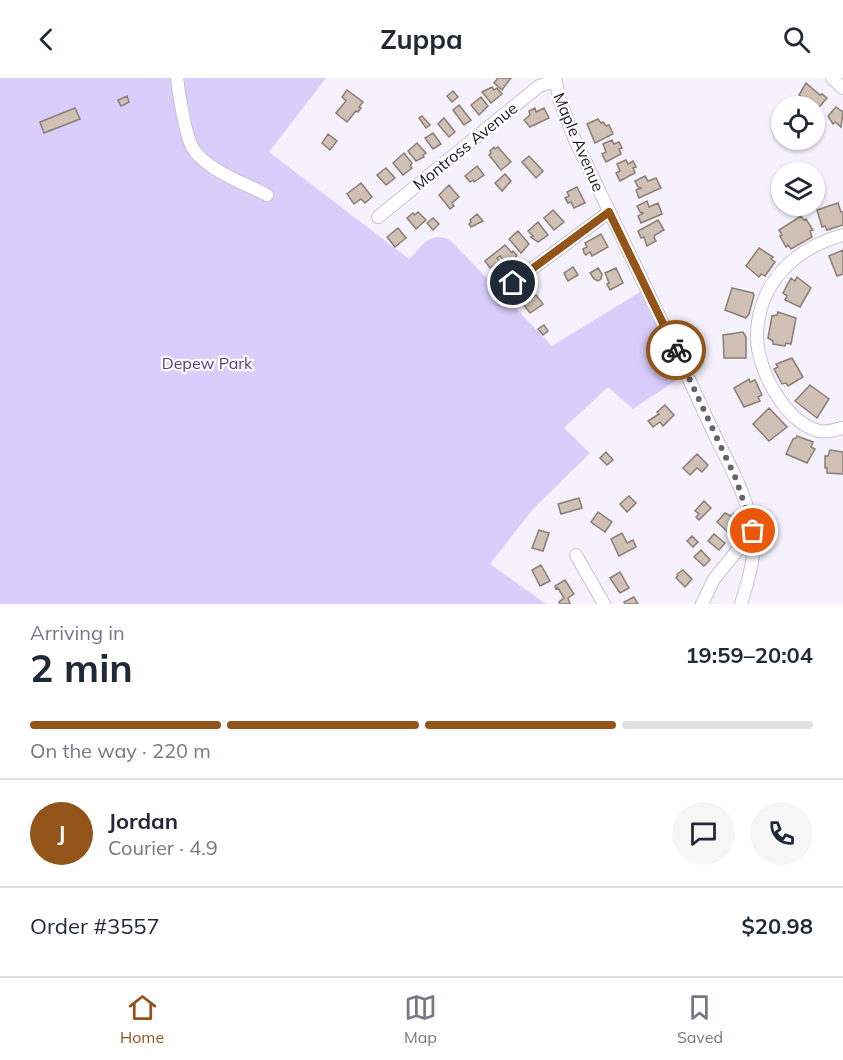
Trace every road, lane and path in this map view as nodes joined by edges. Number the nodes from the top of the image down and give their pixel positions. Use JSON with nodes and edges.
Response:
{"nodes":[{"id":1,"x":177,"y":78,"type":"edge"},
{"id":2,"x":832,"y":78,"type":"edge"},
{"id":3,"x":555,"y":80,"type":"edge"},
{"id":4,"x":843,"y":88,"type":"edge"},
{"id":5,"x":267,"y":195,"type":"dead end"},
{"id":6,"x":609,"y":212,"type":"junction"},
{"id":7,"x":378,"y":217,"type":"dead end"},
{"id":8,"x":843,"y":235,"type":"edge"},
{"id":9,"x":513,"y":283,"type":"dead end"},
{"id":10,"x":842,"y":428,"type":"edge"},
{"id":11,"x":740,"y":547,"type":"dead end"},
{"id":12,"x":576,"y":555,"type":"dead end"},
{"id":13,"x":604,"y":604,"type":"edge"},
{"id":14,"x":702,"y":604,"type":"edge"},
{"id":15,"x":741,"y":604,"type":"edge"}],
"edges":[{"from":1,"to":5,"type":"street"},
{"from":2,"to":4,"type":"street"},
{"from":3,"to":6,"type":"street","name":"Maple Avenue"},
{"from":3,"to":7,"type":"street","name":"Montross Avenue"},
{"from":6,"to":9,"type":"street"},
{"from":6,"to":15,"type":"street","name":"Maple Avenue"},
{"from":8,"to":10,"type":"street"},
{"from":11,"to":14,"type":"street"},
{"from":12,"to":13,"type":"street"}]}
